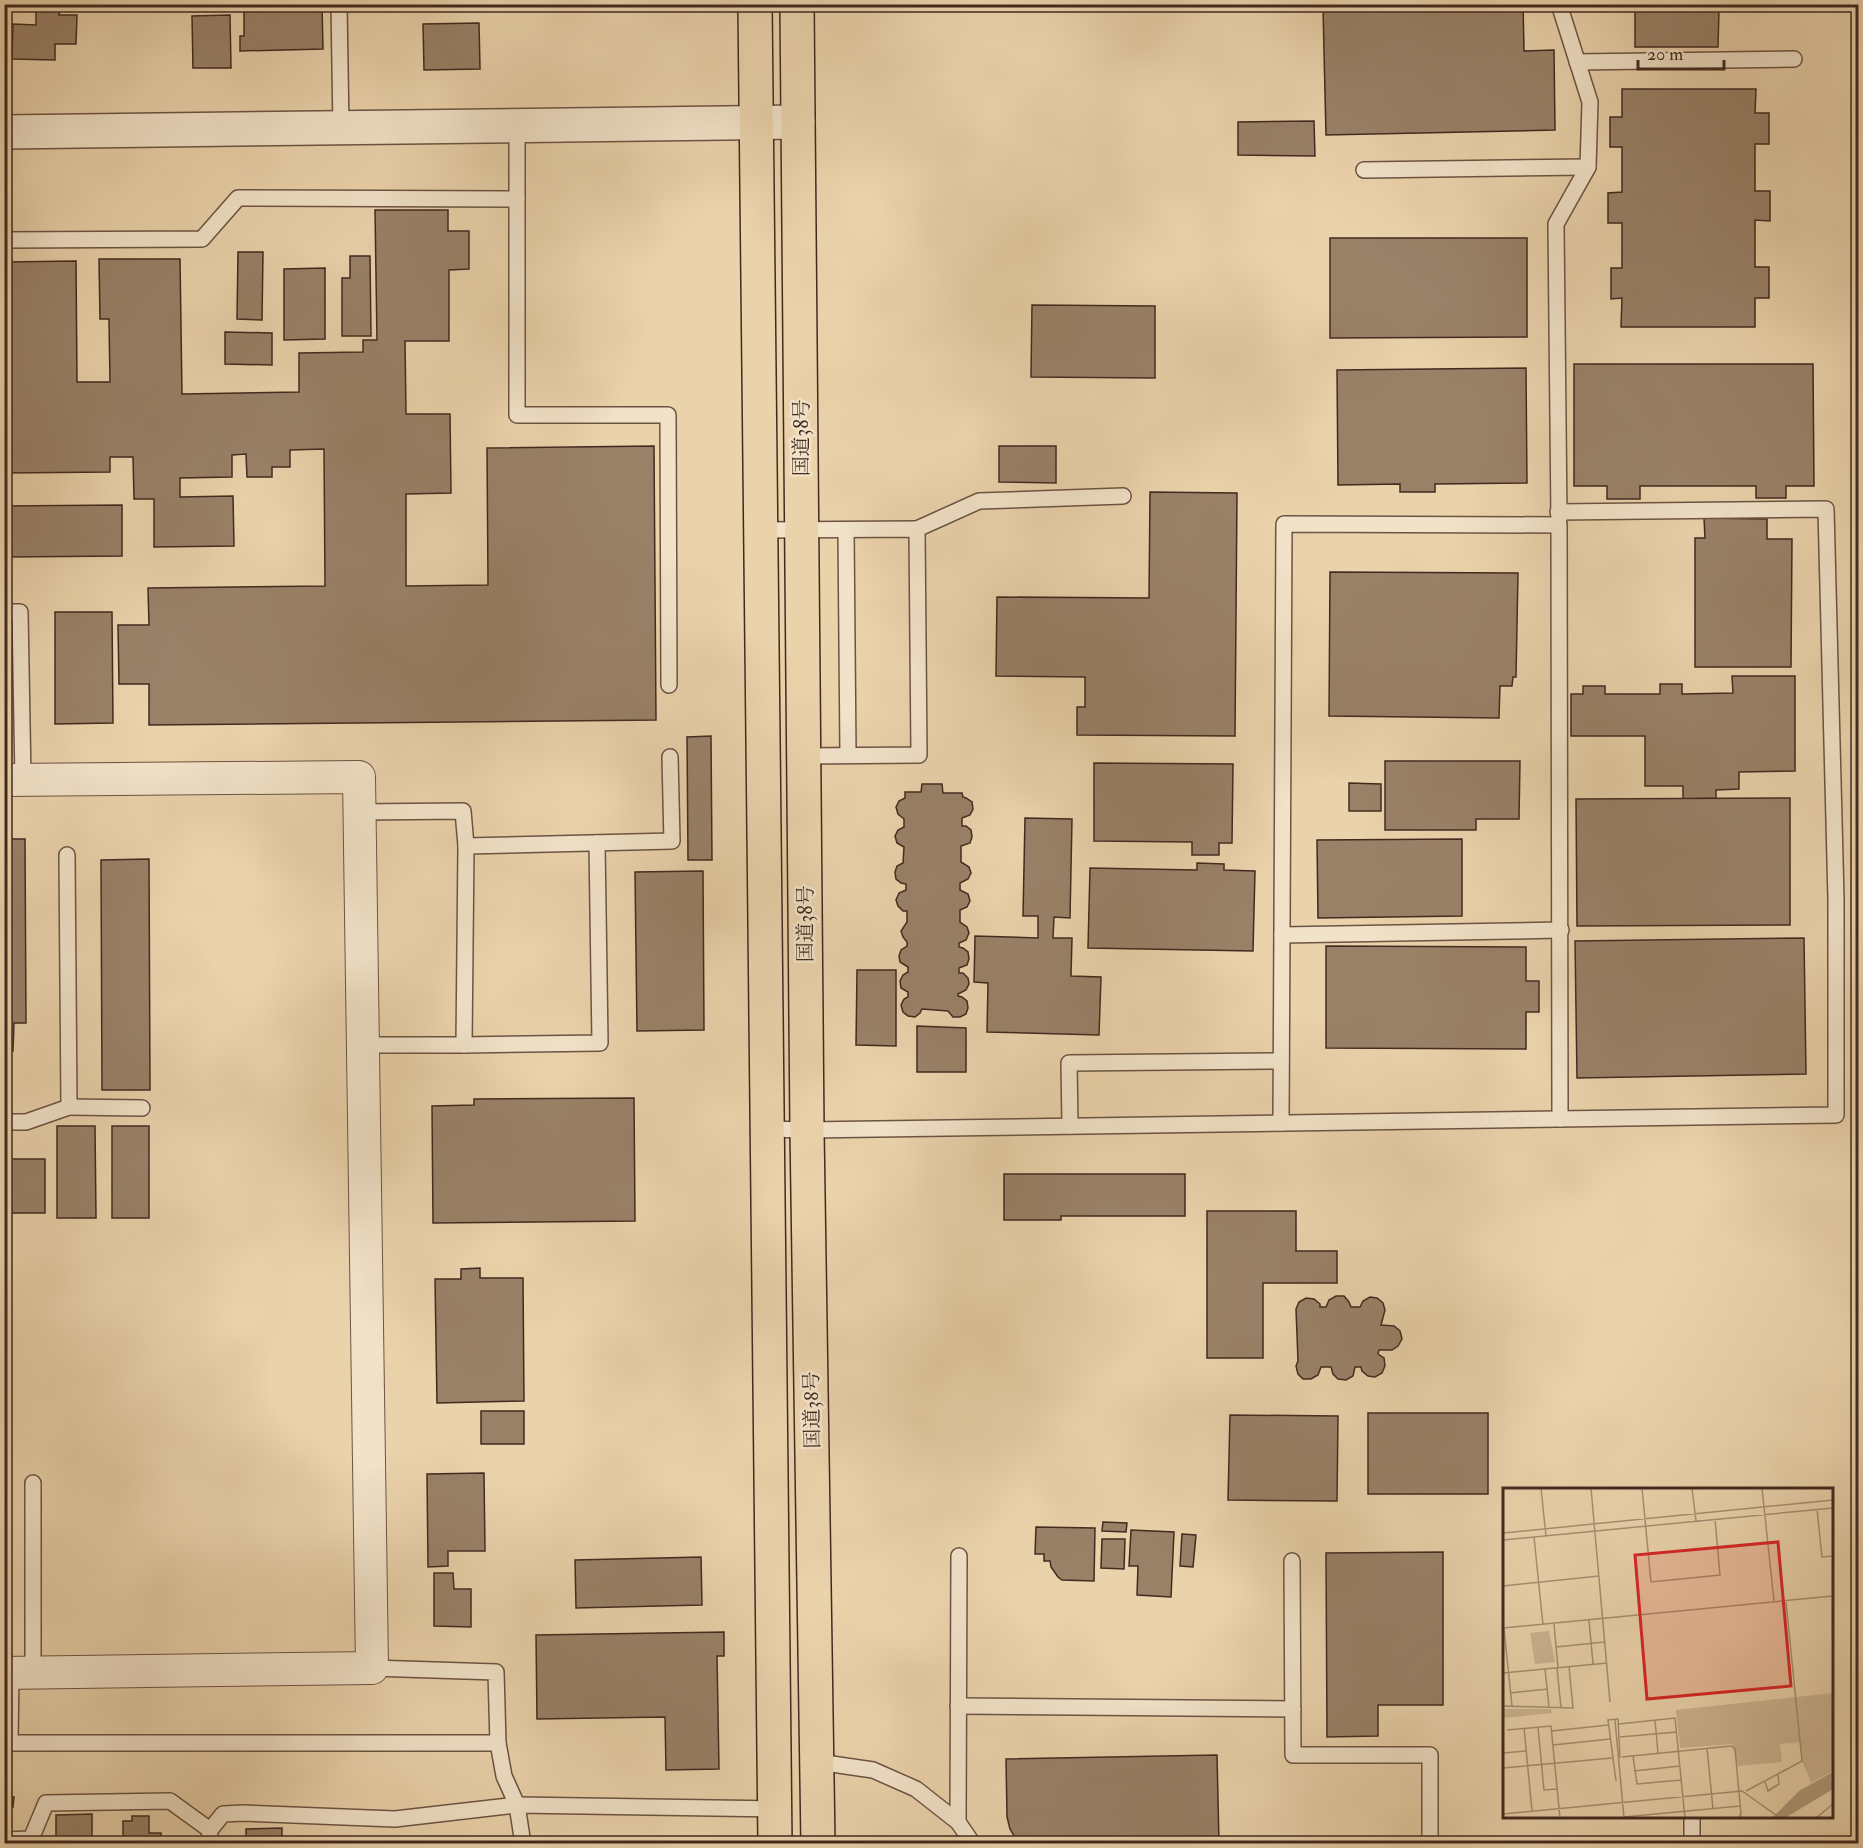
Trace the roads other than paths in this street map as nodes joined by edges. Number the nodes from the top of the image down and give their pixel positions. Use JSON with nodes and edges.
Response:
{"nodes":[{"id":1,"x":339,"y":4,"type":"edge"},
{"id":2,"x":755,"y":4,"type":"edge"},
{"id":3,"x":796,"y":4,"type":"edge"},
{"id":4,"x":1559,"y":4,"type":"edge"},
{"id":5,"x":1794,"y":59,"type":"dead end"},
{"id":6,"x":1577,"y":62,"type":"junction"},
{"id":7,"x":798,"y":122,"type":"junction"},
{"id":8,"x":756,"y":124,"type":"junction"},
{"id":9,"x":517,"y":126,"type":"junction"},
{"id":10,"x":340,"y":129,"type":"junction"},
{"id":11,"x":4,"y":132,"type":"edge"},
{"id":12,"x":1588,"y":166,"type":"junction"},
{"id":13,"x":1364,"y":170,"type":"dead end"},
{"id":14,"x":517,"y":199,"type":"junction"},
{"id":15,"x":4,"y":240,"type":"edge"},
{"id":16,"x":1123,"y":496,"type":"dead end"},
{"id":17,"x":1558,"y":519,"type":"junction"},
{"id":18,"x":916,"y":529,"type":"junction"},
{"id":19,"x":761,"y":530,"type":"junction"},
{"id":20,"x":801,"y":530,"type":"junction"},
{"id":21,"x":846,"y":530,"type":"junction"},
{"id":22,"x":4,"y":612,"type":"edge"},
{"id":23,"x":669,"y":685,"type":"dead end"},
{"id":24,"x":848,"y":755,"type":"junction"},
{"id":25,"x":804,"y":756,"type":"junction"},
{"id":26,"x":670,"y":757,"type":"dead end"},
{"id":27,"x":14,"y":780,"type":"edge"},
{"id":28,"x":360,"y":812,"type":"junction"},
{"id":29,"x":597,"y":843,"type":"junction"},
{"id":30,"x":466,"y":846,"type":"junction"},
{"id":31,"x":68,"y":855,"type":"dead end"},
{"id":32,"x":1561,"y":930,"type":"junction"},
{"id":33,"x":1282,"y":935,"type":"junction"},
{"id":34,"x":464,"y":1045,"type":"junction"},
{"id":35,"x":363,"y":1046,"type":"junction"},
{"id":36,"x":1281,"y":1061,"type":"junction"},
{"id":37,"x":69,"y":1107,"type":"junction"},
{"id":38,"x":142,"y":1108,"type":"dead end"},
{"id":39,"x":1560,"y":1119,"type":"junction"},
{"id":40,"x":4,"y":1122,"type":"edge"},
{"id":41,"x":1281,"y":1123,"type":"junction"},
{"id":42,"x":1070,"y":1126,"type":"junction"},
{"id":43,"x":768,"y":1129,"type":"junction"},
{"id":44,"x":807,"y":1130,"type":"junction"},
{"id":45,"x":33,"y":1483,"type":"dead end"},
{"id":46,"x":959,"y":1556,"type":"dead end"},
{"id":47,"x":1292,"y":1561,"type":"dead end"},
{"id":48,"x":372,"y":1668,"type":"junction"},
{"id":49,"x":16,"y":1673,"type":"edge"},
{"id":50,"x":958,"y":1706,"type":"junction"},
{"id":51,"x":1293,"y":1709,"type":"junction"},
{"id":52,"x":498,"y":1743,"type":"junction"},
{"id":53,"x":818,"y":1762,"type":"junction"},
{"id":54,"x":517,"y":1805,"type":"junction"},
{"id":55,"x":774,"y":1809,"type":"junction"},
{"id":56,"x":1692,"y":1818,"type":"edge"},
{"id":57,"x":958,"y":1822,"type":"junction"},
{"id":58,"x":210,"y":1837,"type":"edge"},
{"id":59,"x":4,"y":1840,"type":"edge"},
{"id":60,"x":523,"y":1844,"type":"edge"},
{"id":61,"x":775,"y":1844,"type":"edge"},
{"id":62,"x":818,"y":1844,"type":"edge"},
{"id":63,"x":973,"y":1844,"type":"edge"},
{"id":64,"x":1430,"y":1844,"type":"edge"},
{"id":65,"x":1692,"y":1844,"type":"edge"}],
"edges":[{"from":1,"to":10,"type":"lane"},
{"from":2,"to":8,"type":"highway","name":"国道38号"},
{"from":3,"to":7,"type":"highway","name":"国道38号"},
{"from":4,"to":6,"type":"lane"},
{"from":5,"to":6,"type":"lane"},
{"from":6,"to":12,"type":"lane"},
{"from":7,"to":8,"type":"street"},
{"from":7,"to":20,"type":"highway","name":"国道38号"},
{"from":8,"to":9,"type":"street"},
{"from":8,"to":19,"type":"highway","name":"国道38号"},
{"from":9,"to":10,"type":"street"},
{"from":9,"to":14,"type":"lane"},
{"from":10,"to":11,"type":"street"},
{"from":12,"to":13,"type":"lane"},
{"from":12,"to":17,"type":"lane"},
{"from":14,"to":15,"type":"lane"},
{"from":14,"to":23,"type":"lane"},
{"from":16,"to":18,"type":"lane"},
{"from":17,"to":32,"type":"lane"},
{"from":17,"to":33,"type":"lane"},
{"from":17,"to":39,"type":"lane"},
{"from":18,"to":21,"type":"lane"},
{"from":18,"to":24,"type":"lane"},
{"from":19,"to":20,"type":"lane"},
{"from":19,"to":43,"type":"highway","name":"国道38号"},
{"from":20,"to":21,"type":"lane"},
{"from":20,"to":25,"type":"highway","name":"国道38号"},
{"from":21,"to":24,"type":"lane"},
{"from":22,"to":27,"type":"lane"},
{"from":24,"to":25,"type":"lane"},
{"from":25,"to":44,"type":"highway","name":"国道38号"},
{"from":26,"to":29,"type":"lane"},
{"from":27,"to":28,"type":"street"},
{"from":28,"to":30,"type":"lane"},
{"from":28,"to":35,"type":"street"},
{"from":29,"to":30,"type":"lane"},
{"from":29,"to":34,"type":"lane"},
{"from":30,"to":34,"type":"lane"},
{"from":31,"to":37,"type":"lane"},
{"from":32,"to":33,"type":"lane"},
{"from":32,"to":39,"type":"lane"},
{"from":33,"to":36,"type":"lane"},
{"from":34,"to":35,"type":"lane"},
{"from":35,"to":48,"type":"street"},
{"from":36,"to":41,"type":"lane"},
{"from":36,"to":42,"type":"lane"},
{"from":37,"to":38,"type":"lane"},
{"from":37,"to":40,"type":"lane"},
{"from":39,"to":41,"type":"lane"},
{"from":41,"to":42,"type":"lane"},
{"from":42,"to":44,"type":"lane"},
{"from":43,"to":44,"type":"lane"},
{"from":43,"to":55,"type":"highway","name":"国道38号"},
{"from":44,"to":53,"type":"highway","name":"国道38号"},
{"from":45,"to":49,"type":"lane"},
{"from":46,"to":50,"type":"lane"},
{"from":47,"to":51,"type":"lane"},
{"from":48,"to":49,"type":"street"},
{"from":48,"to":52,"type":"lane"},
{"from":49,"to":52,"type":"lane"},
{"from":50,"to":51,"type":"lane"},
{"from":50,"to":57,"type":"lane"},
{"from":51,"to":64,"type":"lane"},
{"from":52,"to":54,"type":"lane"},
{"from":53,"to":57,"type":"lane"},
{"from":53,"to":62,"type":"highway","name":"国道38号"},
{"from":54,"to":55,"type":"lane"},
{"from":54,"to":58,"type":"lane"},
{"from":54,"to":60,"type":"lane"},
{"from":55,"to":61,"type":"highway","name":"国道38号"},
{"from":56,"to":65,"type":"lane"},
{"from":57,"to":63,"type":"lane"},
{"from":58,"to":59,"type":"lane"}]}
